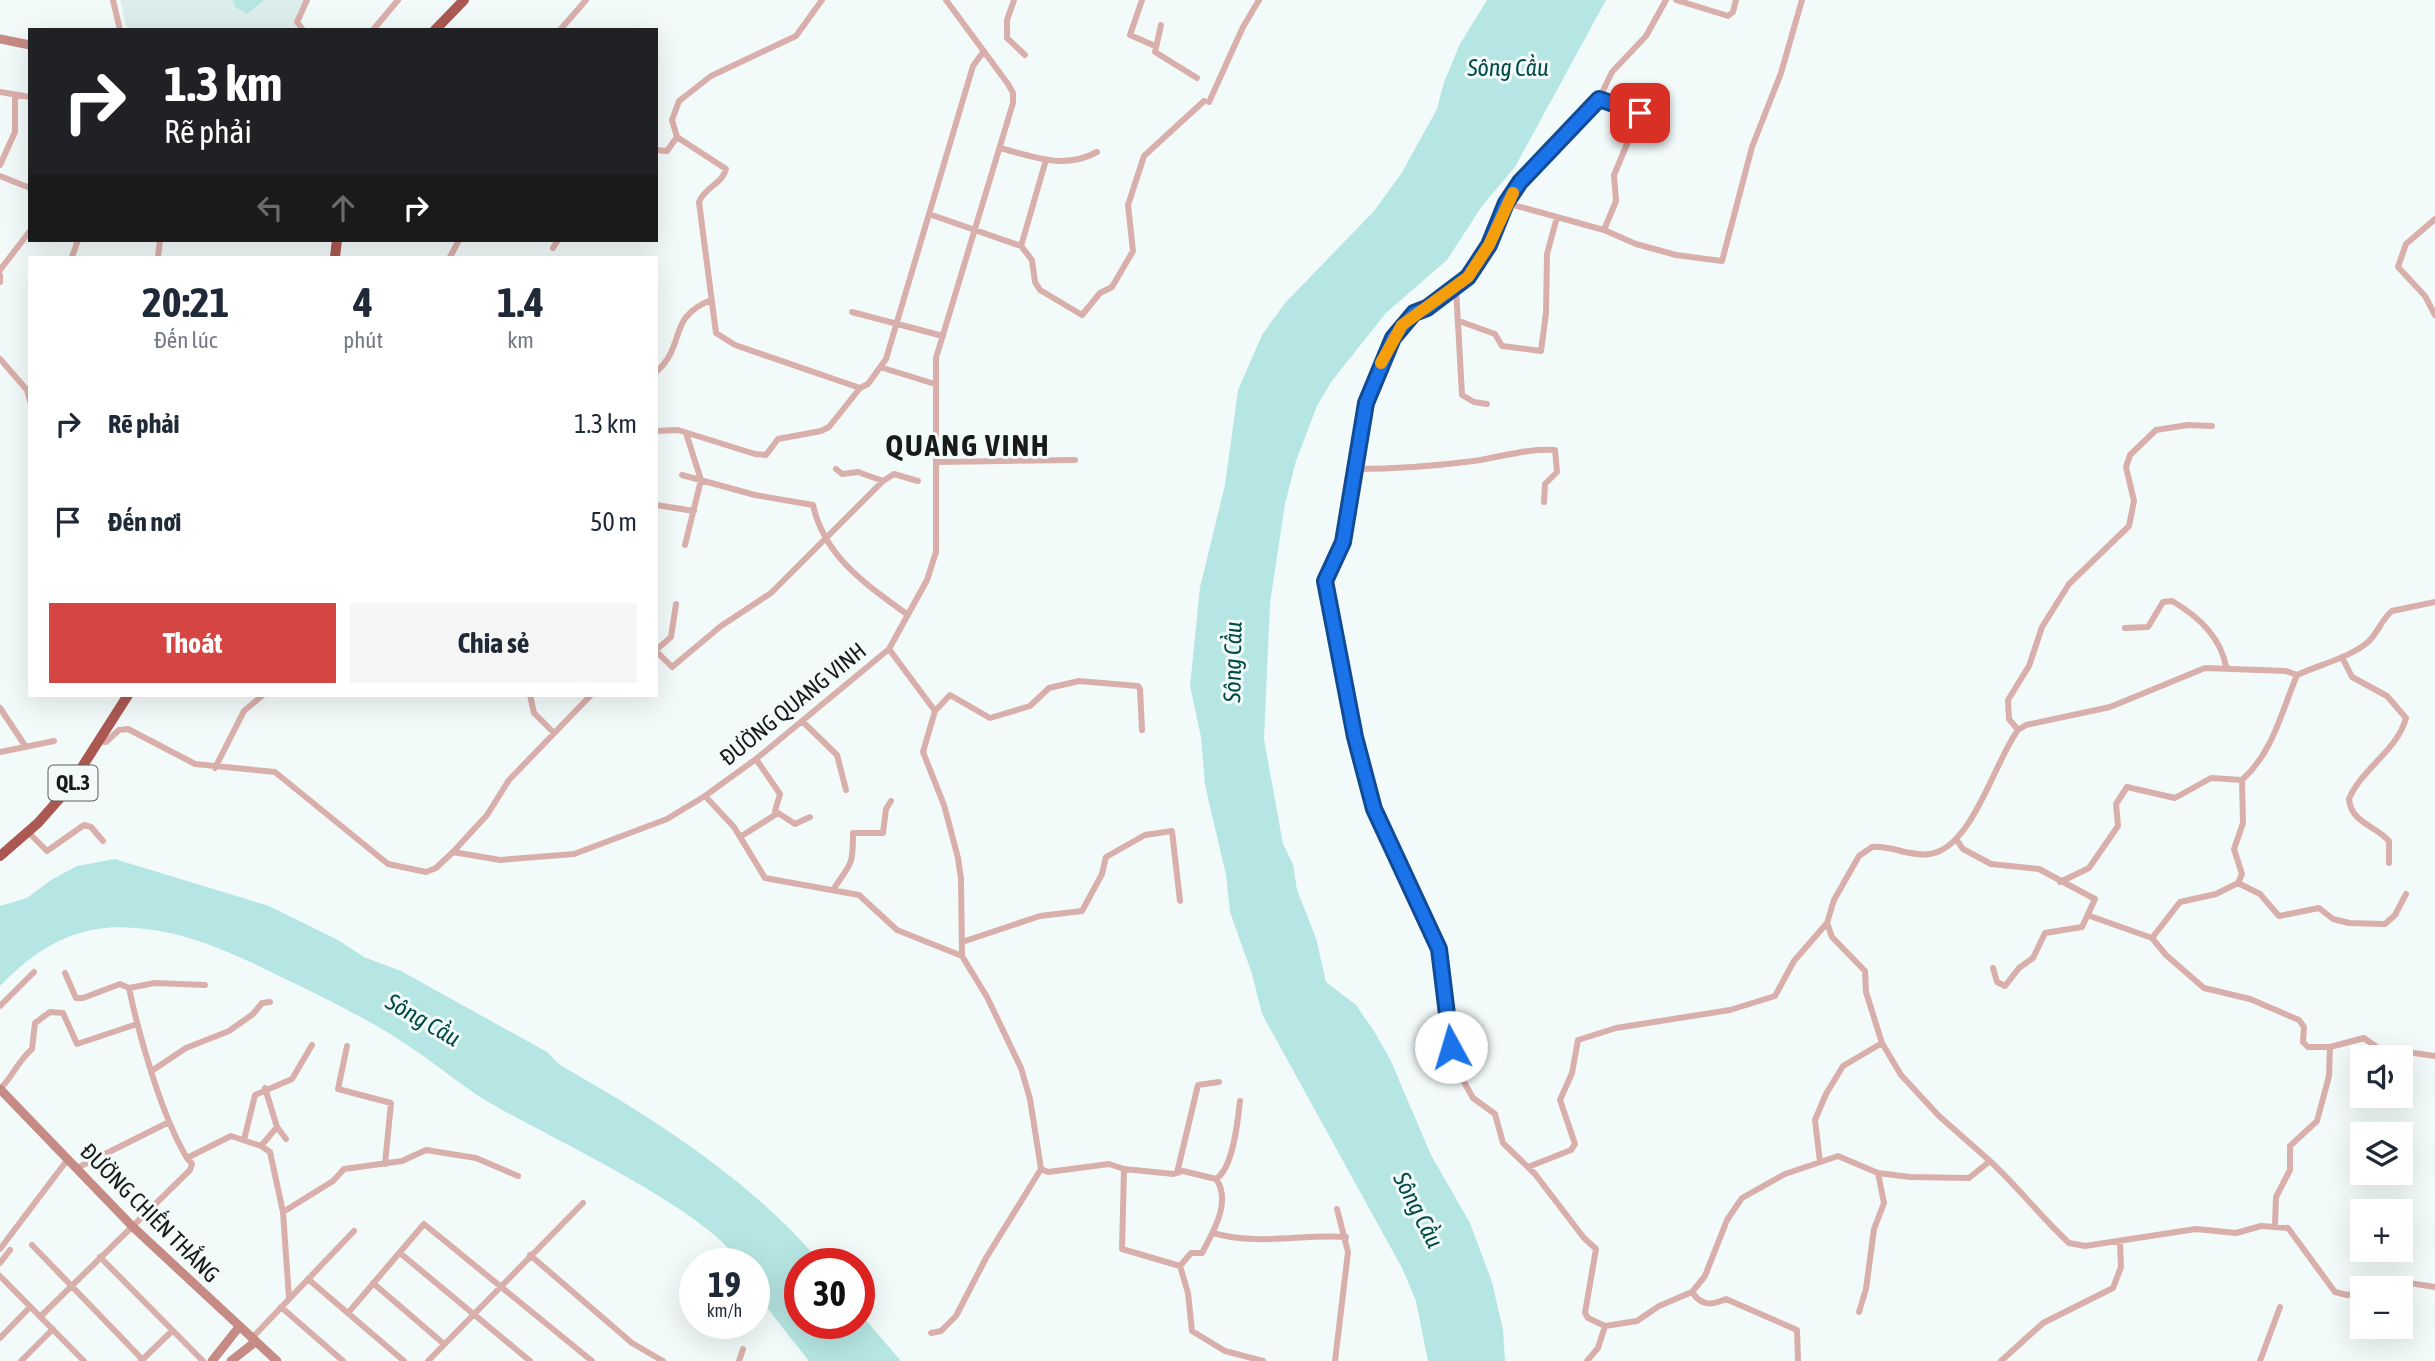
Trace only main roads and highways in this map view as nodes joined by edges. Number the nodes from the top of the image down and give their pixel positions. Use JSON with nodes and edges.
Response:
{"nodes":[{"id":1,"x":464,"y":0,"type":"edge"},
{"id":2,"x":437,"y":28,"type":"edge"},
{"id":3,"x":0,"y":39,"type":"edge"},
{"id":4,"x":28,"y":45,"type":"edge"},
{"id":5,"x":127,"y":697,"type":"edge"},
{"id":6,"x":0,"y":856,"type":"edge"},
{"id":7,"x":0,"y":1089,"type":"edge"},
{"id":8,"x":239,"y":1327,"type":"junction"},
{"id":9,"x":253,"y":1340,"type":"junction"},
{"id":10,"x":212,"y":1361,"type":"edge"},
{"id":11,"x":231,"y":1361,"type":"edge"},
{"id":12,"x":277,"y":1361,"type":"edge"}],
"edges":[{"from":1,"to":2,"type":"highway"},
{"from":3,"to":4,"type":"main road"},
{"from":5,"to":6,"type":"highway","number":"QL.3"},
{"from":7,"to":8,"type":"main road","name":"ĐƯỜNG CHIẾN THẮNG"},
{"from":8,"to":9,"type":"main road","name":"ĐƯỜNG CHIẾN THẮNG"},
{"from":8,"to":10,"type":"main road"},
{"from":9,"to":11,"type":"main road"},
{"from":9,"to":12,"type":"main road","name":"ĐƯỜNG CHIẾN THẮNG"}]}
